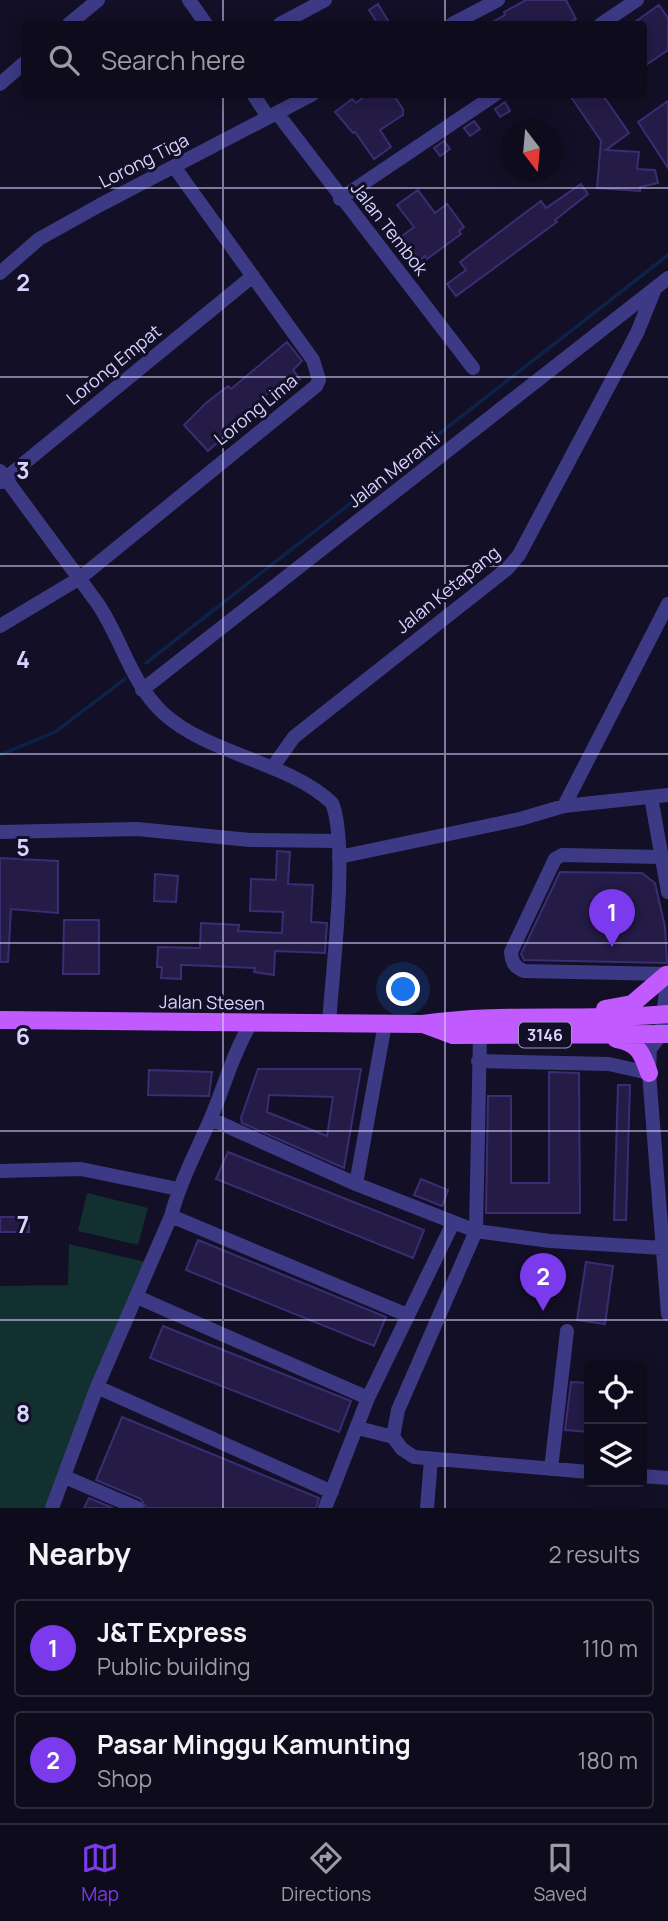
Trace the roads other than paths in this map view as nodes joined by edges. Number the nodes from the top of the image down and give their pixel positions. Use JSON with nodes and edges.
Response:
{"nodes":[{"id":1,"x":98,"y":0,"type":"edge"},
{"id":2,"x":189,"y":0,"type":"edge"},
{"id":3,"x":325,"y":0,"type":"edge"},
{"id":4,"x":498,"y":0,"type":"edge"},
{"id":5,"x":638,"y":0,"type":"edge"},
{"id":6,"x":73,"y":21,"type":"edge"},
{"id":7,"x":204,"y":21,"type":"edge"},
{"id":8,"x":286,"y":21,"type":"edge"},
{"id":9,"x":458,"y":21,"type":"edge"},
{"id":10,"x":606,"y":21,"type":"edge"},
{"id":11,"x":21,"y":66,"type":"edge"},
{"id":12,"x":0,"y":84,"type":"edge"},
{"id":13,"x":257,"y":98,"type":"edge"},
{"id":14,"x":305,"y":98,"type":"edge"},
{"id":15,"x":490,"y":98,"type":"edge"},
{"id":16,"x":272,"y":115,"type":"junction"},
{"id":17,"x":175,"y":168,"type":"junction"},
{"id":18,"x":340,"y":198,"type":"junction"},
{"id":19,"x":0,"y":273,"type":"edge"},
{"id":20,"x":253,"y":276,"type":"junction"},
{"id":21,"x":668,"y":278,"type":"edge"},
{"id":22,"x":655,"y":288,"type":"junction"},
{"id":23,"x":473,"y":368,"type":"dead end"},
{"id":24,"x":2,"y":477,"type":"edge"},
{"id":25,"x":80,"y":578,"type":"junction"},
{"id":26,"x":668,"y":604,"type":"edge"},
{"id":27,"x":0,"y":626,"type":"edge"},
{"id":28,"x":142,"y":690,"type":"junction"},
{"id":29,"x":272,"y":768,"type":"junction"},
{"id":30,"x":668,"y":795,"type":"edge"},
{"id":31,"x":651,"y":797,"type":"junction"},
{"id":32,"x":564,"y":806,"type":"junction"},
{"id":33,"x":0,"y":832,"type":"edge"},
{"id":34,"x":338,"y":841,"type":"junction"},
{"id":35,"x":339,"y":857,"type":"junction"},
{"id":36,"x":662,"y":857,"type":"junction"},
{"id":37,"x":668,"y":892,"type":"edge"},
{"id":38,"x":667,"y":974,"type":"edge"},
{"id":39,"x":665,"y":1015,"type":"edge"},
{"id":40,"x":529,"y":1018,"type":"junction"},
{"id":41,"x":0,"y":1020,"type":"edge"},
{"id":42,"x":329,"y":1024,"type":"junction"},
{"id":43,"x":385,"y":1024,"type":"junction"},
{"id":44,"x":423,"y":1024,"type":"junction"},
{"id":45,"x":250,"y":1025,"type":"junction"},
{"id":46,"x":664,"y":1034,"type":"edge"},
{"id":47,"x":480,"y":1035,"type":"junction"},
{"id":48,"x":600,"y":1035,"type":"junction"},
{"id":49,"x":478,"y":1060,"type":"junction"},
{"id":50,"x":649,"y":1073,"type":"junction"},
{"id":51,"x":211,"y":1119,"type":"junction"},
{"id":52,"x":0,"y":1171,"type":"edge"},
{"id":53,"x":356,"y":1184,"type":"junction"},
{"id":54,"x":178,"y":1189,"type":"junction"},
{"id":55,"x":171,"y":1216,"type":"junction"},
{"id":56,"x":453,"y":1223,"type":"junction"},
{"id":57,"x":476,"y":1231,"type":"junction"},
{"id":58,"x":663,"y":1248,"type":"junction"},
{"id":59,"x":666,"y":1264,"type":"edge"},
{"id":60,"x":137,"y":1297,"type":"junction"},
{"id":61,"x":668,"y":1314,"type":"edge"},
{"id":62,"x":407,"y":1315,"type":"junction"},
{"id":63,"x":567,"y":1331,"type":"dead end"},
{"id":64,"x":97,"y":1387,"type":"junction"},
{"id":65,"x":368,"y":1398,"type":"junction"},
{"id":66,"x":358,"y":1427,"type":"junction"},
{"id":67,"x":393,"y":1437,"type":"junction"},
{"id":68,"x":431,"y":1459,"type":"junction"},
{"id":69,"x":551,"y":1469,"type":"junction"},
{"id":70,"x":584,"y":1472,"type":"edge"},
{"id":71,"x":647,"y":1476,"type":"edge"},
{"id":72,"x":65,"y":1477,"type":"junction"},
{"id":73,"x":668,"y":1478,"type":"edge"},
{"id":74,"x":332,"y":1492,"type":"junction"},
{"id":75,"x":52,"y":1508,"type":"edge"},
{"id":76,"x":137,"y":1508,"type":"edge"},
{"id":77,"x":325,"y":1508,"type":"edge"},
{"id":78,"x":427,"y":1508,"type":"edge"}],
"edges":[{"from":1,"to":6,"type":"street"},
{"from":2,"to":7,"type":"street"},
{"from":3,"to":8,"type":"street"},
{"from":4,"to":9,"type":"street"},
{"from":5,"to":10,"type":"street"},
{"from":11,"to":12,"type":"street"},
{"from":13,"to":16,"type":"street","name":"Jalan Tembok"},
{"from":14,"to":16,"type":"street","name":"Lorong Tiga"},
{"from":15,"to":18,"type":"street"},
{"from":16,"to":17,"type":"street","name":"Lorong Tiga"},
{"from":16,"to":18,"type":"street","name":"Jalan Tembok"},
{"from":17,"to":19,"type":"street","name":"Lorong Tiga"},
{"from":17,"to":20,"type":"street","name":"Lorong Lima"},
{"from":18,"to":23,"type":"street","name":"Jalan Tembok"},
{"from":20,"to":24,"type":"street","name":"Lorong Empat"},
{"from":20,"to":25,"type":"street","name":"Lorong Lima"},
{"from":21,"to":22,"type":"street","name":"Jalan Meranti"},
{"from":22,"to":28,"type":"street","name":"Jalan Meranti"},
{"from":22,"to":29,"type":"street","name":"Jalan Ketapang"},
{"from":24,"to":25,"type":"street"},
{"from":25,"to":27,"type":"street","name":"Lorong Lima"},
{"from":25,"to":28,"type":"street"},
{"from":26,"to":32,"type":"street"},
{"from":28,"to":29,"type":"street"},
{"from":29,"to":34,"type":"street"},
{"from":30,"to":31,"type":"street"},
{"from":31,"to":32,"type":"street"},
{"from":31,"to":36,"type":"street"},
{"from":32,"to":35,"type":"street"},
{"from":33,"to":34,"type":"street"},
{"from":34,"to":35,"type":"street"},
{"from":35,"to":42,"type":"street"},
{"from":36,"to":37,"type":"street"},
{"from":36,"to":38,"type":"street"},
{"from":38,"to":39,"type":"street"},
{"from":38,"to":40,"type":"main road"},
{"from":39,"to":40,"type":"main road","number":"3146"},
{"from":39,"to":46,"type":"street"},
{"from":40,"to":44,"type":"main road","number":"3146"},
{"from":41,"to":45,"type":"main road","name":"Jalan Stesen","number":"3146"},
{"from":42,"to":43,"type":"main road","name":"Jalan Stesen","number":"3146"},
{"from":42,"to":45,"type":"main road","name":"Jalan Stesen","number":"3146"},
{"from":43,"to":44,"type":"main road","name":"Jalan Stesen","number":"3146"},
{"from":43,"to":53,"type":"street"},
{"from":44,"to":47,"type":"main road","number":"3146"},
{"from":45,"to":51,"type":"street"},
{"from":46,"to":48,"type":"main road","number":"3146"},
{"from":46,"to":50,"type":"street"},
{"from":47,"to":48,"type":"main road","number":"3146"},
{"from":47,"to":49,"type":"street"},
{"from":48,"to":50,"type":"main road"},
{"from":49,"to":50,"type":"street"},
{"from":49,"to":57,"type":"street"},
{"from":50,"to":58,"type":"street"},
{"from":51,"to":53,"type":"street"},
{"from":51,"to":54,"type":"street"},
{"from":52,"to":54,"type":"street"},
{"from":53,"to":56,"type":"street"},
{"from":54,"to":55,"type":"street"},
{"from":55,"to":60,"type":"street"},
{"from":55,"to":62,"type":"street"},
{"from":56,"to":57,"type":"street"},
{"from":56,"to":62,"type":"street"},
{"from":57,"to":58,"type":"street"},
{"from":57,"to":67,"type":"street"},
{"from":58,"to":59,"type":"street"},
{"from":59,"to":61,"type":"street"},
{"from":60,"to":64,"type":"street"},
{"from":60,"to":65,"type":"street"},
{"from":62,"to":65,"type":"street"},
{"from":63,"to":69,"type":"street"},
{"from":64,"to":72,"type":"street"},
{"from":64,"to":74,"type":"street"},
{"from":65,"to":66,"type":"street"},
{"from":66,"to":67,"type":"street"},
{"from":66,"to":74,"type":"street"},
{"from":67,"to":68,"type":"street"},
{"from":68,"to":69,"type":"street"},
{"from":68,"to":78,"type":"street"},
{"from":69,"to":70,"type":"street"},
{"from":71,"to":73,"type":"street"},
{"from":72,"to":75,"type":"street"},
{"from":72,"to":76,"type":"street"},
{"from":74,"to":77,"type":"street"}]}
